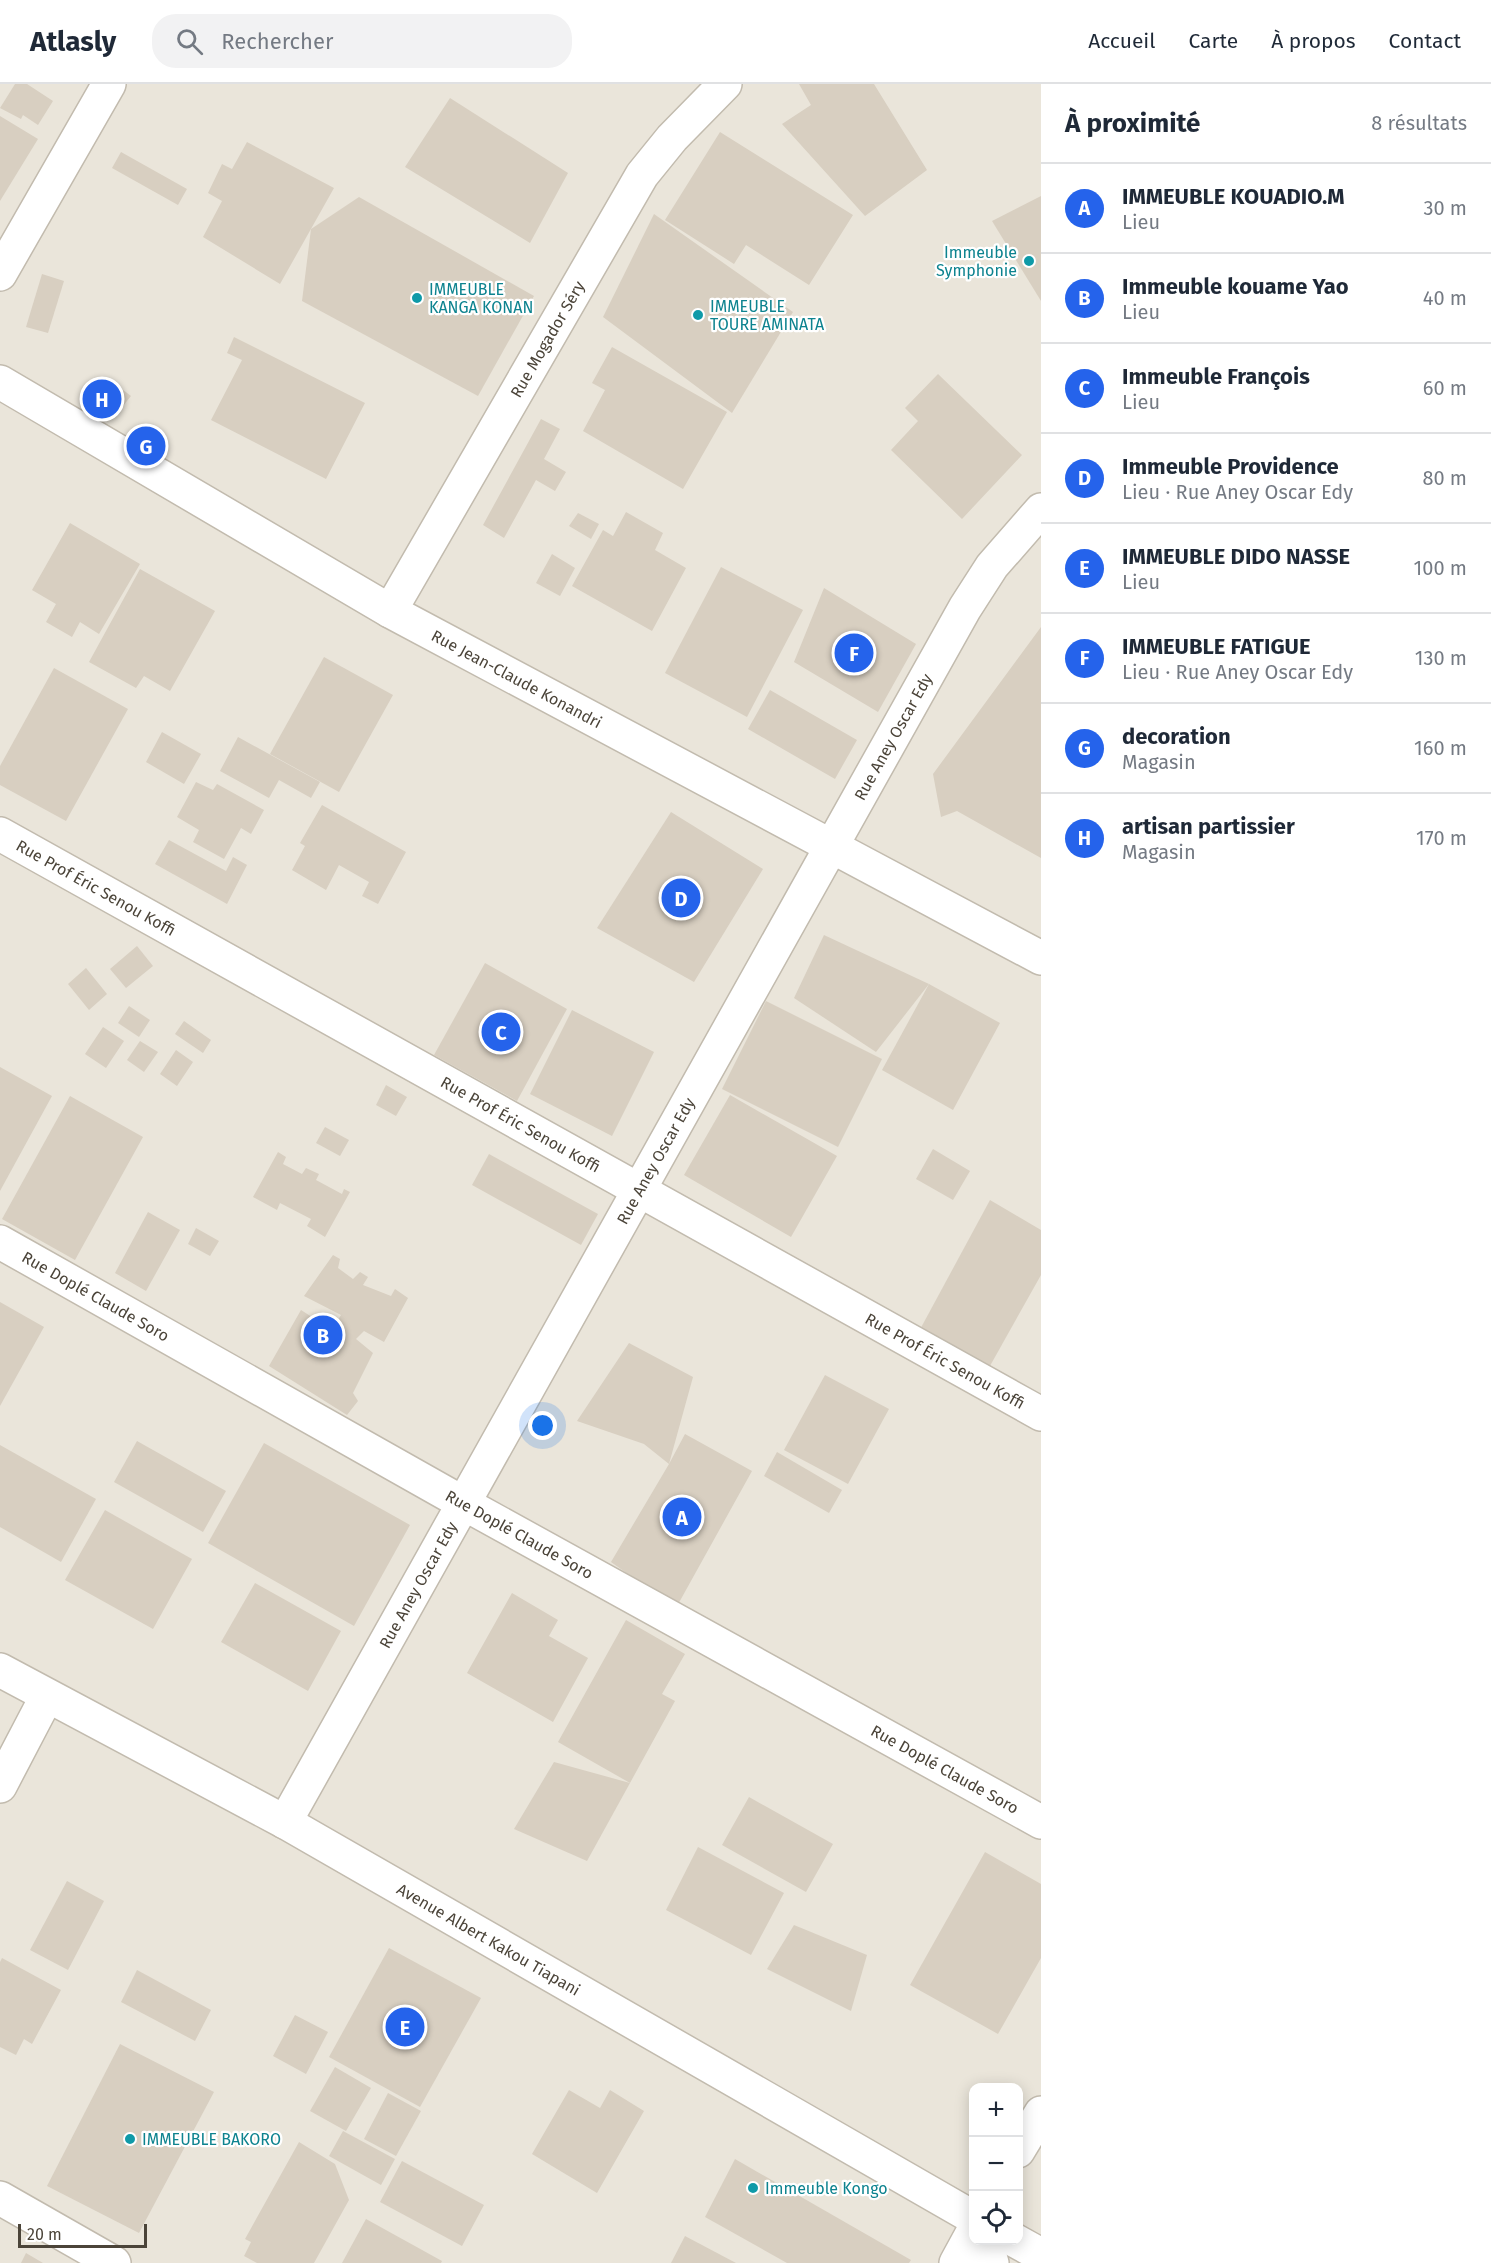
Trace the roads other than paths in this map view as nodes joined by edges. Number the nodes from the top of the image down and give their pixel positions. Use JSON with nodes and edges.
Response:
{"nodes":[{"id":1,"x":109,"y":84,"type":"edge"},
{"id":2,"x":725,"y":84,"type":"edge"},
{"id":3,"x":0,"y":274,"type":"edge"},
{"id":4,"x":0,"y":382,"type":"edge"},
{"id":5,"x":1041,"y":510,"type":"edge"},
{"id":6,"x":390,"y":611,"type":"junction"},
{"id":7,"x":0,"y":834,"type":"edge"},
{"id":8,"x":830,"y":846,"type":"junction"},
{"id":9,"x":1041,"y":958,"type":"edge"},
{"id":10,"x":638,"y":1191,"type":"junction"},
{"id":11,"x":0,"y":1242,"type":"edge"},
{"id":12,"x":1041,"y":1414,"type":"edge"},
{"id":13,"x":463,"y":1503,"type":"junction"},
{"id":14,"x":0,"y":1670,"type":"edge"},
{"id":15,"x":47,"y":1696,"type":"junction"},
{"id":16,"x":0,"y":1786,"type":"edge"},
{"id":17,"x":285,"y":1822,"type":"junction"},
{"id":18,"x":1041,"y":1822,"type":"edge"},
{"id":19,"x":1041,"y":2113,"type":"edge"},
{"id":20,"x":1023,"y":2143,"type":"edge"},
{"id":21,"x":0,"y":2198,"type":"edge"},
{"id":22,"x":969,"y":2215,"type":"edge"},
{"id":23,"x":969,"y":2239,"type":"edge"},
{"id":24,"x":986,"y":2245,"type":"edge"},
{"id":25,"x":1022,"y":2245,"type":"edge"},
{"id":26,"x":1041,"y":2255,"type":"edge"},
{"id":27,"x":114,"y":2263,"type":"edge"},
{"id":28,"x":956,"y":2263,"type":"edge"},
{"id":29,"x":992,"y":2263,"type":"edge"}],
"edges":[{"from":1,"to":3,"type":"street"},
{"from":2,"to":6,"type":"street","name":"Rue Mogador Séry"},
{"from":4,"to":6,"type":"street","name":"Rue Jean-Claude Konandri"},
{"from":5,"to":8,"type":"street","name":"Rue Aney Oscar Edy"},
{"from":6,"to":8,"type":"street","name":"Rue Jean-Claude Konandri"},
{"from":7,"to":10,"type":"street","name":"Rue Prof Éric Senou Koffi"},
{"from":8,"to":9,"type":"street","name":"Rue Jean-Claude Konandri"},
{"from":8,"to":10,"type":"street","name":"Rue Aney Oscar Edy"},
{"from":10,"to":12,"type":"street","name":"Rue Prof Éric Senou Koffi"},
{"from":10,"to":13,"type":"street","name":"Rue Aney Oscar Edy"},
{"from":11,"to":13,"type":"street","name":"Rue Doplé Claude Soro"},
{"from":13,"to":17,"type":"street","name":"Rue Aney Oscar Edy"},
{"from":13,"to":18,"type":"street","name":"Rue Doplé Claude Soro"},
{"from":14,"to":15,"type":"street","name":"Avenue Albert Kakou Tiapani"},
{"from":15,"to":16,"type":"street"},
{"from":15,"to":17,"type":"street","name":"Avenue Albert Kakou Tiapani"},
{"from":17,"to":22,"type":"street","name":"Avenue Albert Kakou Tiapani"},
{"from":19,"to":20,"type":"street"},
{"from":21,"to":27,"type":"street"},
{"from":23,"to":28,"type":"street"},
{"from":24,"to":29,"type":"street"},
{"from":25,"to":26,"type":"street"}]}
